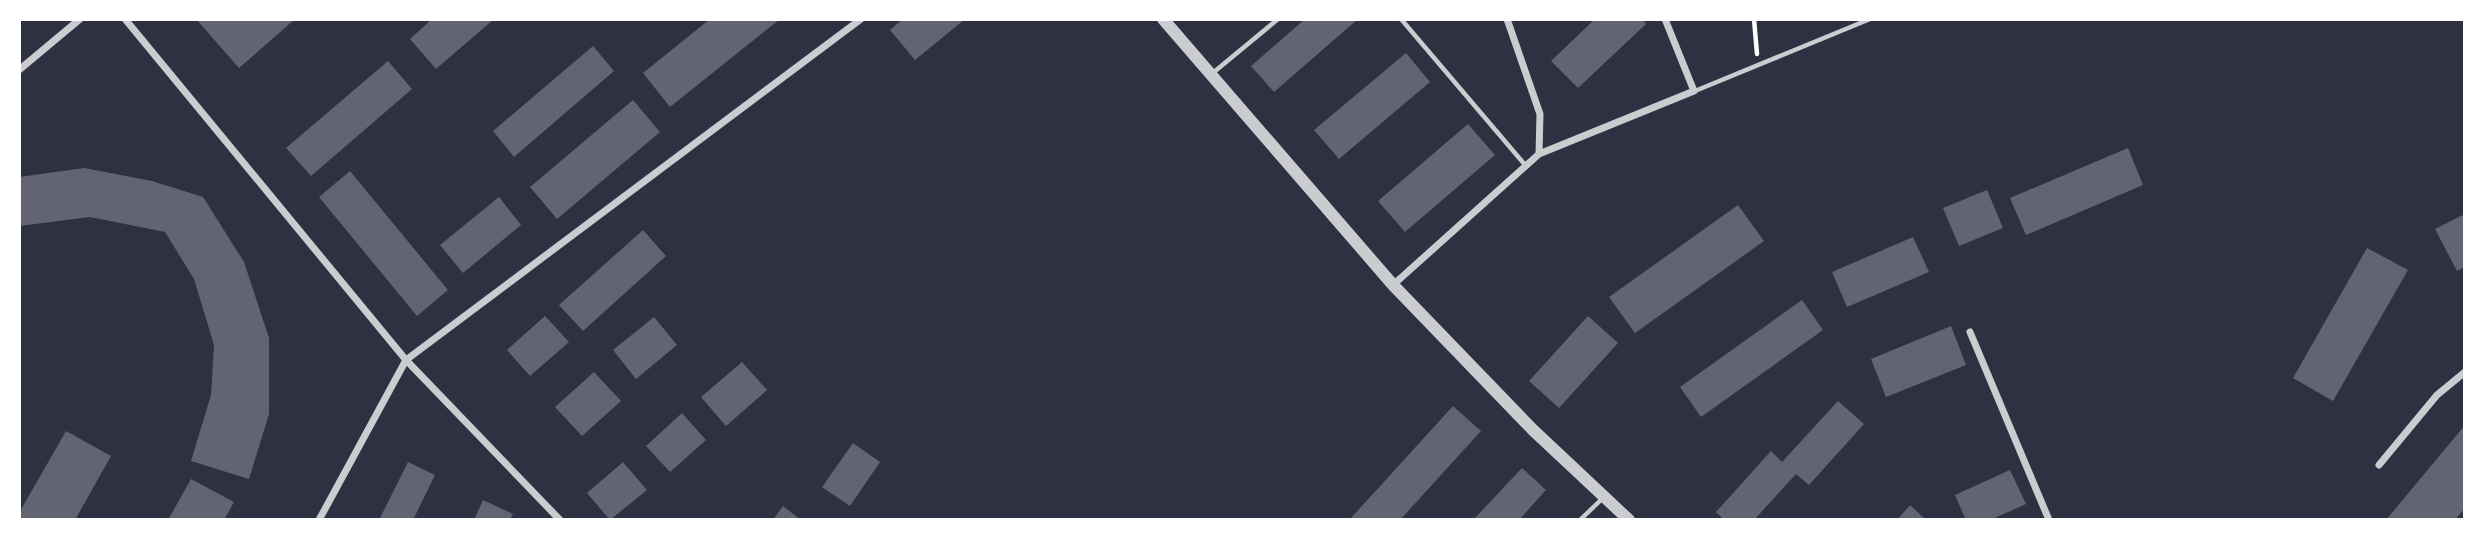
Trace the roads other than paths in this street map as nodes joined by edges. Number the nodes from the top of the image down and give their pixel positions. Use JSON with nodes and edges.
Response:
{"nodes":[{"id":1,"x":80,"y":19,"type":"edge"},
{"id":2,"x":125,"y":19,"type":"edge"},
{"id":3,"x":861,"y":19,"type":"edge"},
{"id":4,"x":1163,"y":19,"type":"edge"},
{"id":5,"x":1278,"y":19,"type":"edge"},
{"id":6,"x":1401,"y":19,"type":"edge"},
{"id":7,"x":1507,"y":19,"type":"edge"},
{"id":8,"x":1665,"y":19,"type":"edge"},
{"id":9,"x":1870,"y":19,"type":"edge"},
{"id":10,"x":19,"y":70,"type":"edge"},
{"id":11,"x":1211,"y":75,"type":"junction"},
{"id":12,"x":1694,"y":91,"type":"junction"},
{"id":13,"x":1539,"y":154,"type":"junction"},
{"id":14,"x":1526,"y":166,"type":"junction"},
{"id":15,"x":1393,"y":285,"type":"junction"},
{"id":16,"x":1970,"y":332,"type":"dead end"},
{"id":17,"x":406,"y":360,"type":"junction"},
{"id":18,"x":2465,"y":372,"type":"edge"},
{"id":19,"x":2379,"y":466,"type":"dead end"},
{"id":20,"x":1605,"y":497,"type":"junction"},
{"id":21,"x":319,"y":520,"type":"edge"},
{"id":22,"x":560,"y":520,"type":"edge"},
{"id":23,"x":1580,"y":520,"type":"edge"},
{"id":24,"x":1629,"y":520,"type":"edge"},
{"id":25,"x":2049,"y":520,"type":"edge"}],
"edges":[{"from":1,"to":10,"type":"street"},
{"from":2,"to":17,"type":"street"},
{"from":3,"to":17,"type":"street"},
{"from":4,"to":11,"type":"street"},
{"from":5,"to":11,"type":"lane"},
{"from":6,"to":14,"type":"lane"},
{"from":7,"to":13,"type":"street"},
{"from":8,"to":12,"type":"street"},
{"from":9,"to":12,"type":"lane"},
{"from":11,"to":15,"type":"street"},
{"from":12,"to":13,"type":"street"},
{"from":13,"to":14,"type":"street"},
{"from":14,"to":15,"type":"street"},
{"from":15,"to":20,"type":"street"},
{"from":16,"to":25,"type":"street"},
{"from":17,"to":21,"type":"street"},
{"from":17,"to":22,"type":"street"},
{"from":18,"to":19,"type":"street"},
{"from":20,"to":23,"type":"lane"},
{"from":20,"to":24,"type":"street"}]}
